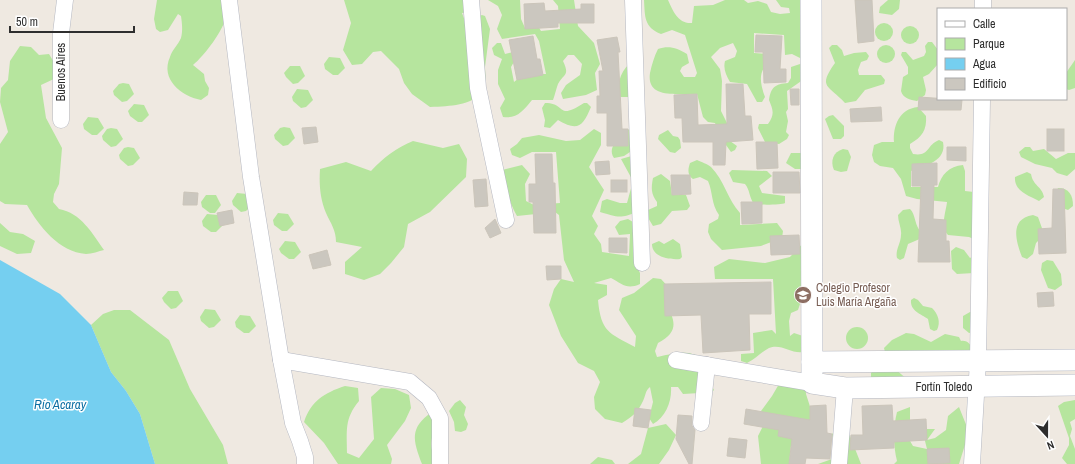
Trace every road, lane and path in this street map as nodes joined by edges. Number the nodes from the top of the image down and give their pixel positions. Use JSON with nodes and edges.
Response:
{"nodes":[{"id":1,"x":65,"y":0,"type":"edge"},
{"id":2,"x":228,"y":0,"type":"edge"},
{"id":3,"x":471,"y":0,"type":"edge"},
{"id":4,"x":633,"y":0,"type":"edge"},
{"id":5,"x":811,"y":0,"type":"edge"},
{"id":6,"x":982,"y":100,"type":"edge"},
{"id":7,"x":61,"y":120,"type":"dead end"},
{"id":8,"x":506,"y":220,"type":"dead end"},
{"id":9,"x":642,"y":263,"type":"dead end"},
{"id":10,"x":281,"y":360,"type":"junction"},
{"id":11,"x":676,"y":360,"type":"dead end"},
{"id":12,"x":1075,"y":360,"type":"edge"},
{"id":13,"x":978,"y":361,"type":"junction"},
{"id":14,"x":707,"y":365,"type":"junction"},
{"id":15,"x":812,"y":372,"type":"junction"},
{"id":16,"x":1075,"y":385,"type":"edge"},
{"id":17,"x":975,"y":387,"type":"junction"},
{"id":18,"x":845,"y":388,"type":"junction"},
{"id":19,"x":701,"y":423,"type":"dead end"},
{"id":20,"x":305,"y":464,"type":"edge"},
{"id":21,"x":440,"y":464,"type":"edge"},
{"id":22,"x":839,"y":464,"type":"edge"},
{"id":23,"x":972,"y":464,"type":"edge"}],
"edges":[{"from":1,"to":7,"type":"street","name":"Buenos Aires"},
{"from":2,"to":10,"type":"street"},
{"from":3,"to":8,"type":"street"},
{"from":4,"to":9,"type":"street"},
{"from":5,"to":15,"type":"street"},
{"from":6,"to":13,"type":"street"},
{"from":10,"to":20,"type":"street"},
{"from":10,"to":21,"type":"street"},
{"from":11,"to":14,"type":"street"},
{"from":12,"to":13,"type":"street"},
{"from":13,"to":15,"type":"street"},
{"from":13,"to":17,"type":"street"},
{"from":14,"to":15,"type":"street"},
{"from":14,"to":19,"type":"street"},
{"from":15,"to":18,"type":"street","name":"Fortín Toledo"},
{"from":16,"to":17,"type":"street","name":"Fortín Toledo"},
{"from":17,"to":18,"type":"street","name":"Fortín Toledo"},
{"from":17,"to":23,"type":"street"},
{"from":18,"to":22,"type":"street"}]}
